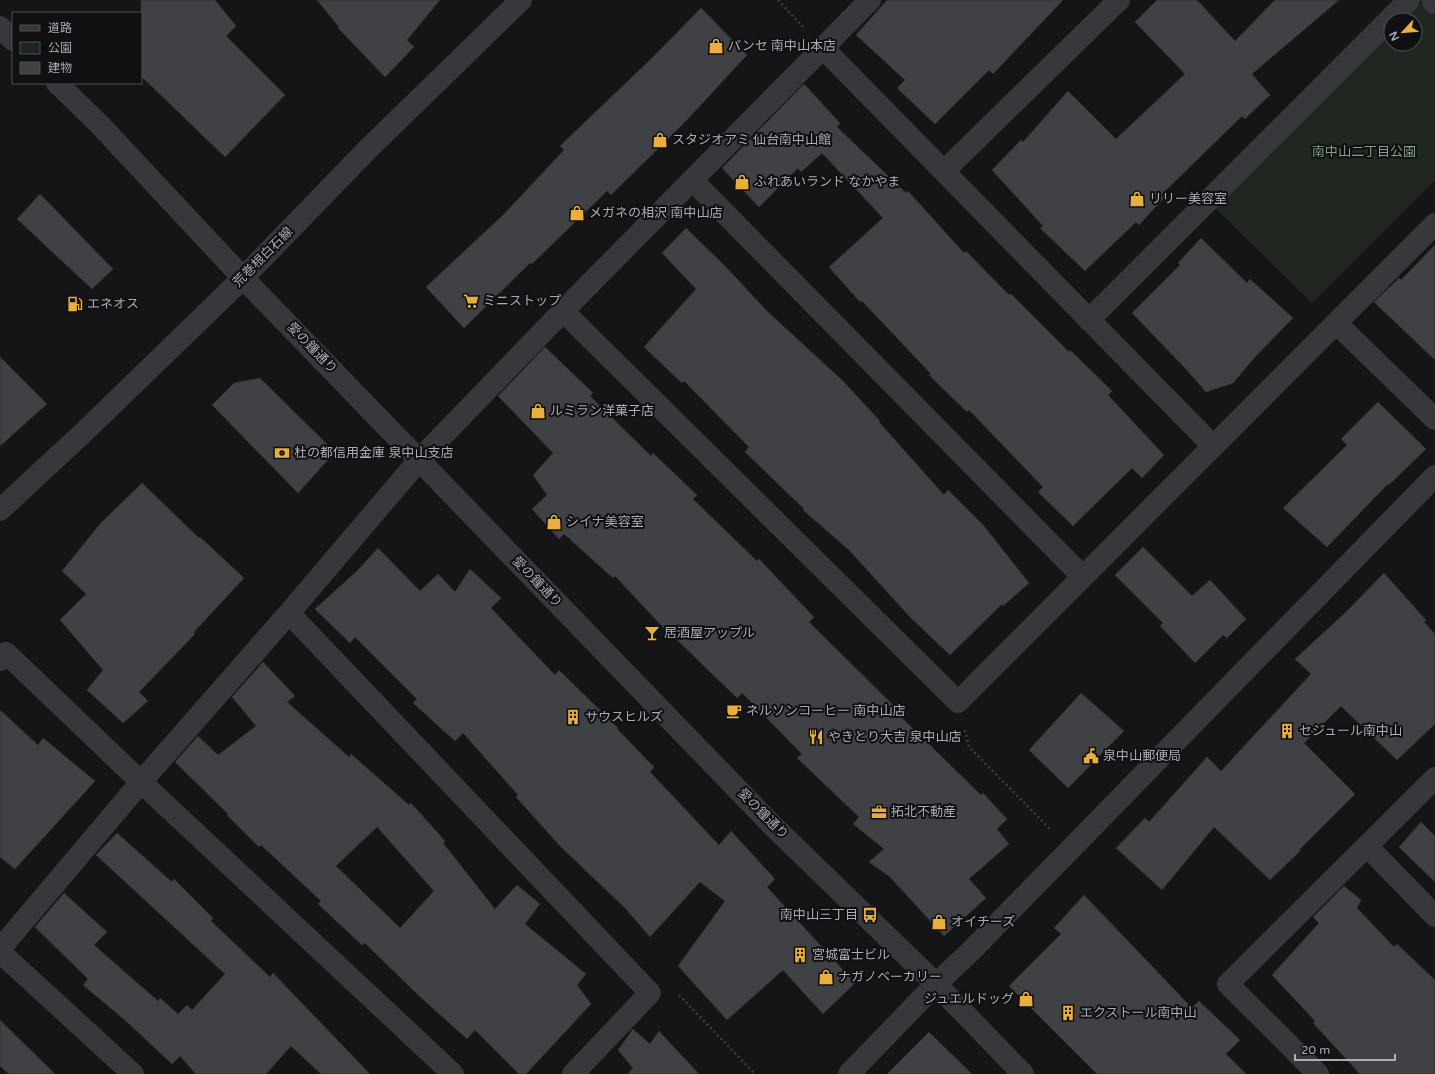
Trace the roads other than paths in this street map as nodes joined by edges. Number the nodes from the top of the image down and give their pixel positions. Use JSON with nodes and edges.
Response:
{"nodes":[{"id":1,"x":521,"y":0,"type":"edge"},
{"id":2,"x":870,"y":0,"type":"edge"},
{"id":3,"x":1119,"y":0,"type":"edge"},
{"id":4,"x":1409,"y":0,"type":"edge"},
{"id":5,"x":1432,"y":0,"type":"edge"},
{"id":6,"x":1435,"y":3,"type":"edge"},
{"id":7,"x":0,"y":27,"type":"edge"},
{"id":8,"x":12,"y":39,"type":"edge"},
{"id":9,"x":823,"y":48,"type":"junction"},
{"id":10,"x":58,"y":84,"type":"edge"},
{"id":11,"x":944,"y":171,"type":"junction"},
{"id":12,"x":692,"y":180,"type":"junction"},
{"id":13,"x":1435,"y":224,"type":"edge"},
{"id":14,"x":243,"y":278,"type":"junction"},
{"id":15,"x":563,"y":310,"type":"junction"},
{"id":16,"x":1089,"y":320,"type":"junction"},
{"id":17,"x":1336,"y":323,"type":"junction"},
{"id":18,"x":1435,"y":419,"type":"edge"},
{"id":19,"x":1213,"y":446,"type":"junction"},
{"id":20,"x":420,"y":459,"type":"junction"},
{"id":21,"x":1435,"y":476,"type":"edge"},
{"id":22,"x":0,"y":510,"type":"edge"},
{"id":23,"x":1083,"y":577,"type":"junction"},
{"id":24,"x":289,"y":613,"type":"junction"},
{"id":25,"x":0,"y":660,"type":"edge"},
{"id":26,"x":1435,"y":778,"type":"edge"},
{"id":27,"x":141,"y":782,"type":"junction"},
{"id":28,"x":1366,"y":846,"type":"junction"},
{"id":29,"x":1435,"y":916,"type":"edge"},
{"id":30,"x":0,"y":949,"type":"edge"},
{"id":31,"x":0,"y":952,"type":"edge"},
{"id":32,"x":936,"y":984,"type":"junction"},
{"id":33,"x":133,"y":1074,"type":"edge"},
{"id":34,"x":453,"y":1074,"type":"edge"},
{"id":35,"x":573,"y":1074,"type":"edge"},
{"id":36,"x":849,"y":1074,"type":"edge"},
{"id":37,"x":1023,"y":1074,"type":"edge"},
{"id":38,"x":1318,"y":1074,"type":"edge"}],
"edges":[{"from":1,"to":14,"type":"street","name":"荒巻根白石線"},
{"from":2,"to":9,"type":"street"},
{"from":3,"to":11,"type":"street"},
{"from":4,"to":16,"type":"street"},
{"from":5,"to":6,"type":"street"},
{"from":7,"to":8,"type":"street"},
{"from":9,"to":11,"type":"street"},
{"from":9,"to":12,"type":"street"},
{"from":10,"to":14,"type":"street","name":"愛の鐘通り"},
{"from":11,"to":16,"type":"street"},
{"from":12,"to":15,"type":"street"},
{"from":12,"to":23,"type":"street"},
{"from":13,"to":17,"type":"street"},
{"from":14,"to":20,"type":"street","name":"愛の鐘通り"},
{"from":14,"to":22,"type":"street","name":"荒巻根白石線"},
{"from":15,"to":20,"type":"street"},
{"from":15,"to":23,"type":"street"},
{"from":16,"to":19,"type":"street"},
{"from":17,"to":18,"type":"street"},
{"from":17,"to":19,"type":"street"},
{"from":19,"to":23,"type":"street"},
{"from":20,"to":24,"type":"street"},
{"from":20,"to":32,"type":"street","name":"愛の鐘通り"},
{"from":21,"to":32,"type":"street"},
{"from":24,"to":27,"type":"street"},
{"from":24,"to":35,"type":"street"},
{"from":25,"to":27,"type":"street"},
{"from":26,"to":28,"type":"street"},
{"from":27,"to":30,"type":"street"},
{"from":27,"to":34,"type":"street"},
{"from":28,"to":29,"type":"street"},
{"from":28,"to":38,"type":"street"},
{"from":31,"to":33,"type":"street"},
{"from":32,"to":36,"type":"street"},
{"from":32,"to":37,"type":"street","name":"愛の鐘通り"}]}
